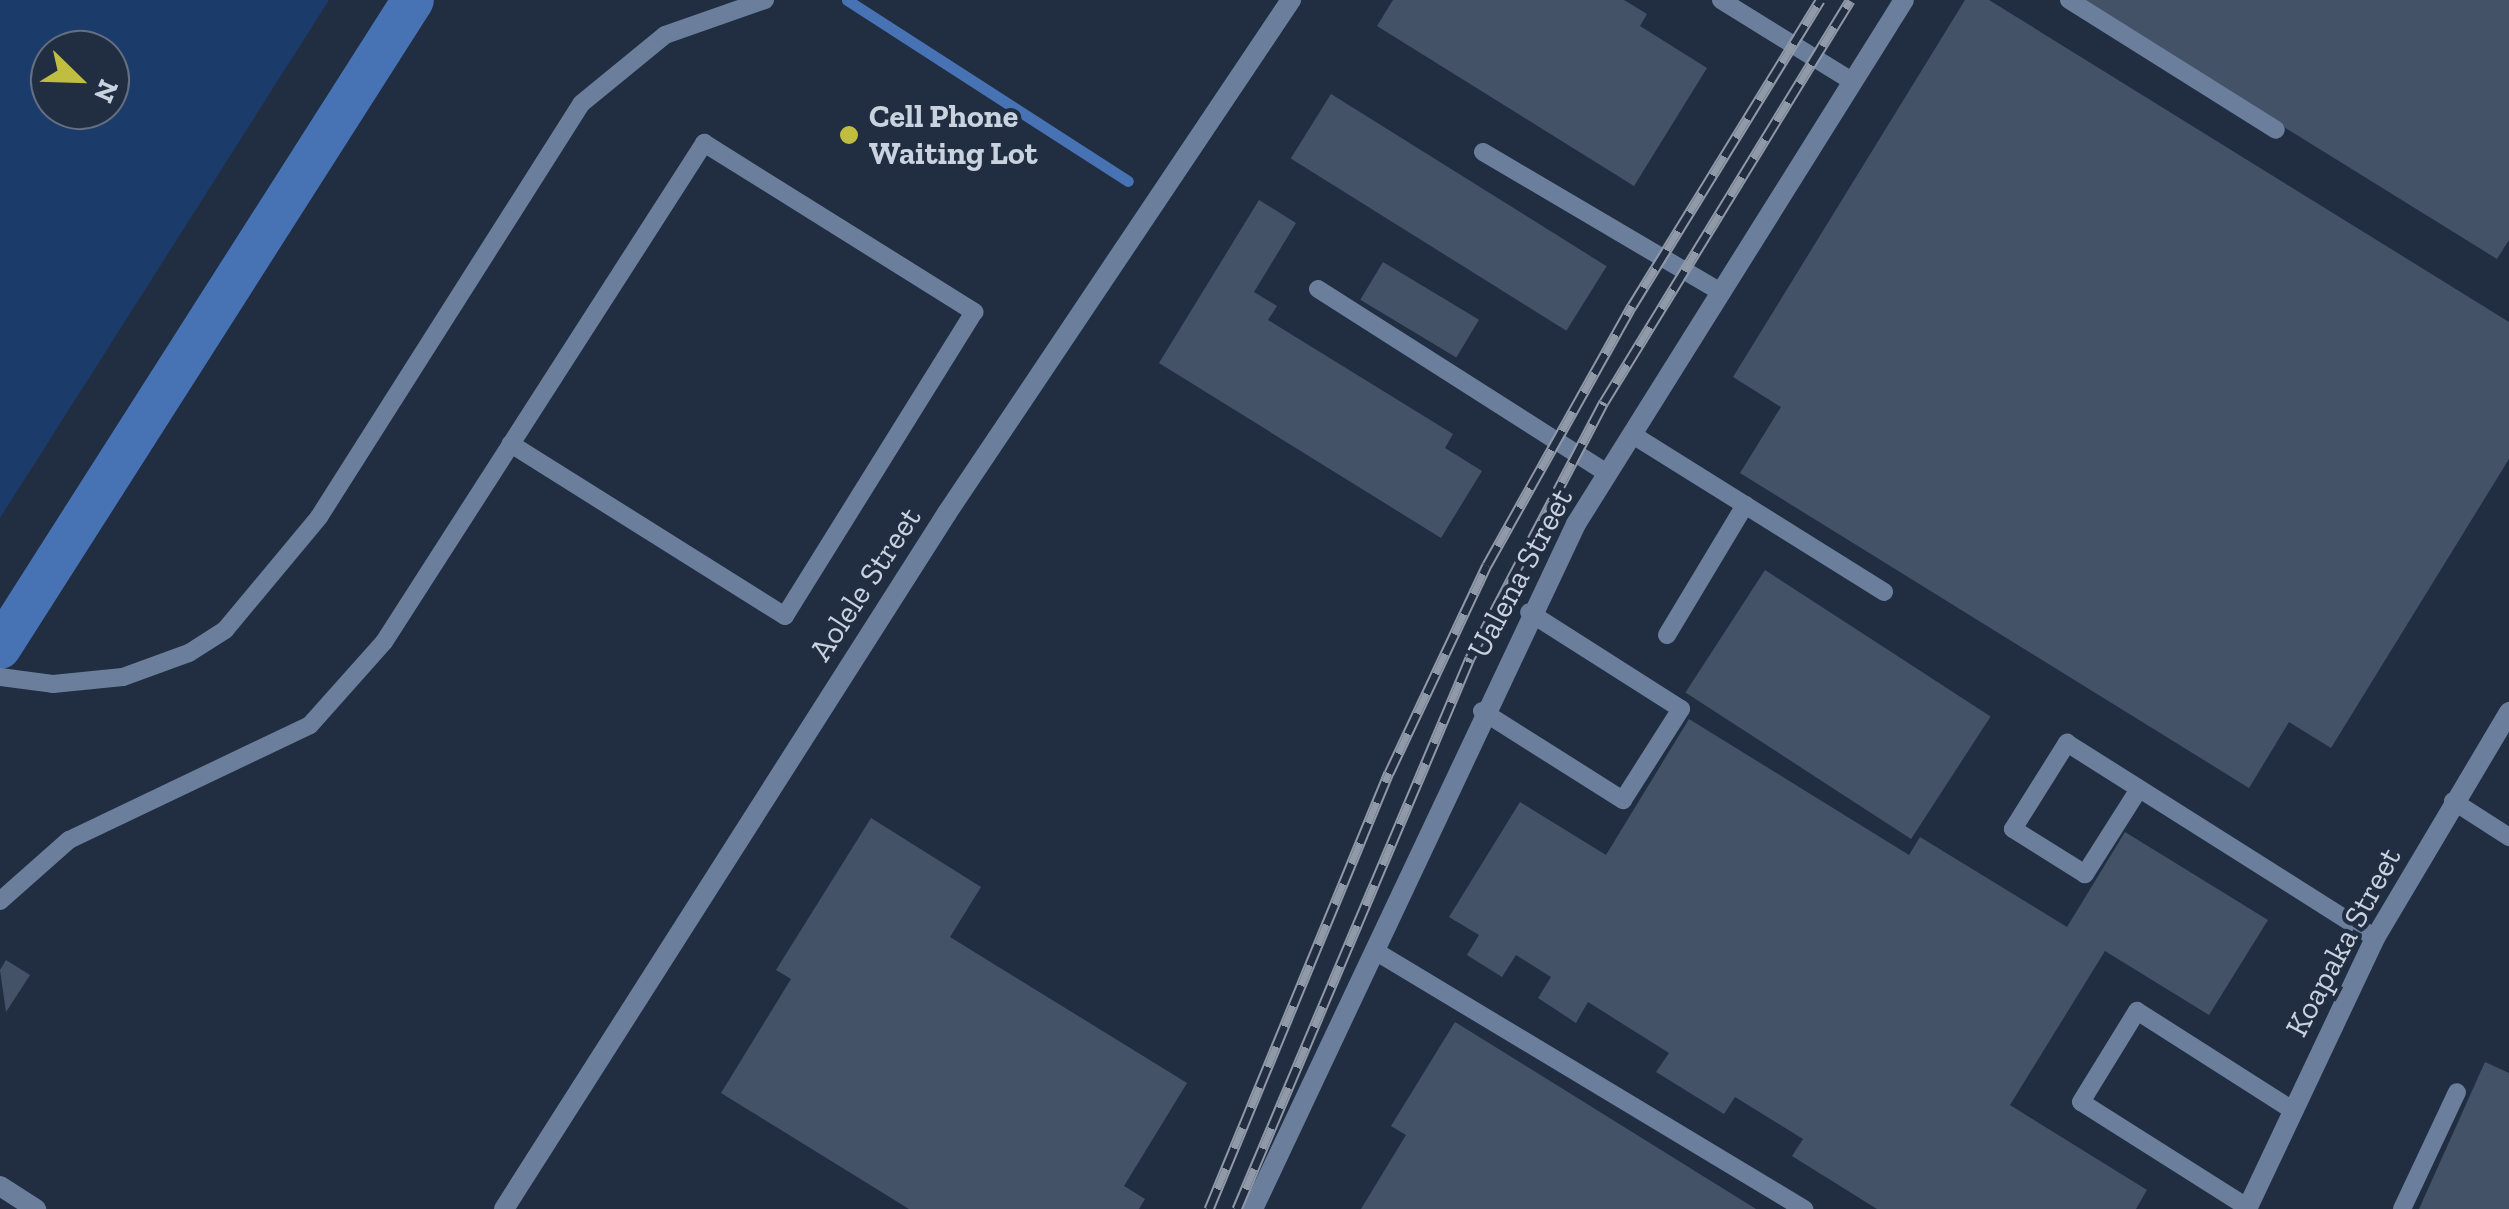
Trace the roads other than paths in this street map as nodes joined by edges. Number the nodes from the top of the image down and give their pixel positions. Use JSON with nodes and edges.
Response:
{"nodes":[{"id":1,"x":765,"y":0,"type":"edge"},
{"id":2,"x":1291,"y":0,"type":"edge"},
{"id":3,"x":1720,"y":0,"type":"edge"},
{"id":4,"x":1904,"y":0,"type":"edge"},
{"id":5,"x":2069,"y":0,"type":"edge"},
{"id":6,"x":1853,"y":82,"type":"junction"},
{"id":7,"x":2276,"y":130,"type":"dead end"},
{"id":8,"x":1483,"y":152,"type":"dead end"},
{"id":9,"x":1318,"y":288,"type":"dead end"},
{"id":10,"x":1722,"y":293,"type":"junction"},
{"id":11,"x":1633,"y":435,"type":"junction"},
{"id":12,"x":511,"y":444,"type":"junction"},
{"id":13,"x":1608,"y":474,"type":"junction"},
{"id":14,"x":1744,"y":505,"type":"junction"},
{"id":15,"x":1884,"y":592,"type":"dead end"},
{"id":16,"x":1529,"y":612,"type":"junction"},
{"id":17,"x":1667,"y":635,"type":"dead end"},
{"id":18,"x":0,"y":677,"type":"edge"},
{"id":19,"x":1482,"y":711,"type":"junction"},
{"id":20,"x":2509,"y":712,"type":"edge"},
{"id":21,"x":2139,"y":789,"type":"junction"},
{"id":22,"x":2453,"y":801,"type":"junction"},
{"id":23,"x":2509,"y":837,"type":"edge"},
{"id":24,"x":0,"y":900,"type":"edge"},
{"id":25,"x":2375,"y":938,"type":"junction"},
{"id":26,"x":1375,"y":950,"type":"junction"},
{"id":27,"x":2456,"y":1092,"type":"dead end"},
{"id":28,"x":2291,"y":1109,"type":"junction"},
{"id":29,"x":0,"y":1186,"type":"edge"},
{"id":30,"x":2247,"y":1208,"type":"edge"},
{"id":31,"x":36,"y":1209,"type":"edge"},
{"id":32,"x":504,"y":1209,"type":"edge"},
{"id":33,"x":1253,"y":1209,"type":"edge"},
{"id":34,"x":1804,"y":1209,"type":"edge"},
{"id":35,"x":2402,"y":1209,"type":"edge"}],
"edges":[{"from":1,"to":18,"type":"lane"},
{"from":2,"to":32,"type":"street","name":"Aolele Street"},
{"from":3,"to":6,"type":"lane"},
{"from":4,"to":6,"type":"street","name":"Ualena Street"},
{"from":5,"to":7,"type":"lane"},
{"from":6,"to":10,"type":"street","name":"Ualena Street"},
{"from":8,"to":10,"type":"lane"},
{"from":9,"to":13,"type":"lane"},
{"from":10,"to":11,"type":"street","name":"Ualena Street"},
{"from":11,"to":13,"type":"street","name":"Ualena Street"},
{"from":11,"to":14,"type":"lane"},
{"from":12,"to":12,"type":"lane"},
{"from":12,"to":24,"type":"lane"},
{"from":13,"to":16,"type":"street","name":"Ualena Street"},
{"from":14,"to":15,"type":"lane"},
{"from":14,"to":17,"type":"lane"},
{"from":16,"to":19,"type":"street","name":"Ualena Street"},
{"from":16,"to":19,"type":"lane"},
{"from":19,"to":26,"type":"street","name":"Ualena Street"},
{"from":20,"to":22,"type":"street","name":"Koapaka Street"},
{"from":21,"to":21,"type":"lane"},
{"from":21,"to":25,"type":"lane"},
{"from":22,"to":23,"type":"lane"},
{"from":22,"to":25,"type":"street","name":"Koapaka Street"},
{"from":25,"to":28,"type":"street","name":"Koapaka Street"},
{"from":26,"to":33,"type":"street","name":"Ualena Street"},
{"from":26,"to":34,"type":"lane"},
{"from":27,"to":35,"type":"lane"},
{"from":28,"to":30,"type":"street","name":"Koapaka Street"},
{"from":28,"to":30,"type":"lane"},
{"from":29,"to":31,"type":"street"}]}
